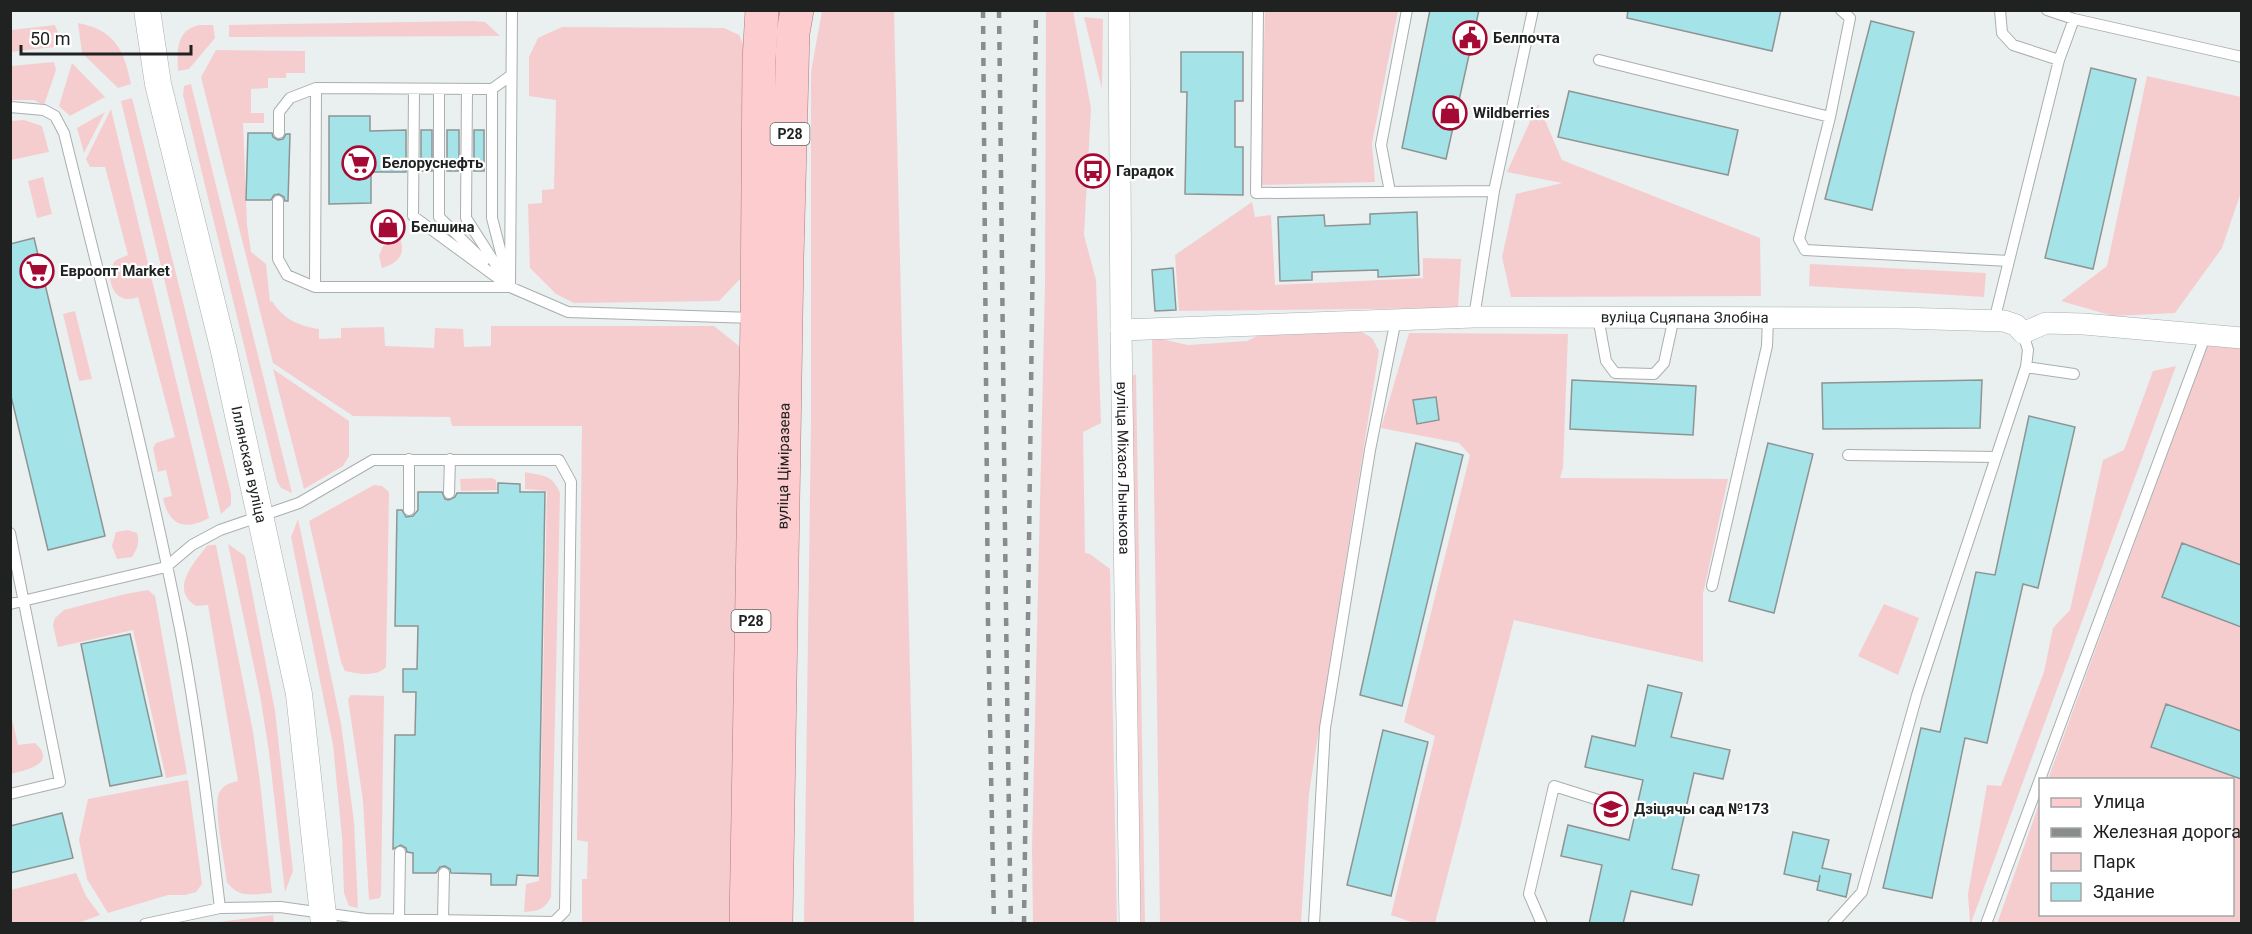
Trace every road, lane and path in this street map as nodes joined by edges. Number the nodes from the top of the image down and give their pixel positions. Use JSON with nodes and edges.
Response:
{"nodes":[{"id":1,"x":147,"y":10,"type":"edge"},
{"id":2,"x":512,"y":10,"type":"edge"},
{"id":3,"x":762,"y":10,"type":"edge"},
{"id":4,"x":797,"y":10,"type":"edge"},
{"id":5,"x":1119,"y":10,"type":"edge"},
{"id":6,"x":1258,"y":10,"type":"edge"},
{"id":7,"x":1407,"y":10,"type":"edge"},
{"id":8,"x":1533,"y":10,"type":"edge"},
{"id":9,"x":1841,"y":10,"type":"edge"},
{"id":10,"x":2000,"y":10,"type":"edge"},
{"id":11,"x":2047,"y":10,"type":"edge"},
{"id":12,"x":2073,"y":19,"type":"junction"},
{"id":13,"x":2241,"y":57,"type":"edge"},
{"id":14,"x":1599,"y":60,"type":"dead end"},
{"id":15,"x":2060,"y":60,"type":"junction"},
{"id":16,"x":510,"y":76,"type":"junction"},
{"id":17,"x":316,"y":88,"type":"junction"},
{"id":18,"x":439,"y":89,"type":"junction"},
{"id":19,"x":467,"y":89,"type":"junction"},
{"id":20,"x":492,"y":89,"type":"junction"},
{"id":21,"x":414,"y":90,"type":"junction"},
{"id":22,"x":10,"y":107,"type":"edge"},
{"id":23,"x":1830,"y":117,"type":"junction"},
{"id":24,"x":279,"y":133,"type":"dead end"},
{"id":25,"x":1494,"y":191,"type":"junction"},
{"id":26,"x":1390,"y":192,"type":"junction"},
{"id":27,"x":278,"y":201,"type":"dead end"},
{"id":28,"x":2009,"y":261,"type":"junction"},
{"id":29,"x":315,"y":287,"type":"junction"},
{"id":30,"x":510,"y":287,"type":"junction"},
{"id":31,"x":1474,"y":317,"type":"junction"},
{"id":32,"x":1598,"y":317,"type":"junction"},
{"id":33,"x":1674,"y":317,"type":"junction"},
{"id":34,"x":1768,"y":318,"type":"junction"},
{"id":35,"x":771,"y":319,"type":"junction"},
{"id":36,"x":1396,"y":319,"type":"junction"},
{"id":37,"x":1994,"y":321,"type":"junction"},
{"id":38,"x":1121,"y":330,"type":"junction"},
{"id":39,"x":2023,"y":333,"type":"junction"},
{"id":40,"x":2205,"y":334,"type":"junction"},
{"id":41,"x":2241,"y":338,"type":"edge"},
{"id":42,"x":2026,"y":367,"type":"junction"},
{"id":43,"x":2074,"y":374,"type":"dead end"},
{"id":44,"x":1848,"y":455,"type":"dead end"},
{"id":45,"x":1996,"y":457,"type":"junction"},
{"id":46,"x":409,"y":459,"type":"junction"},
{"id":47,"x":450,"y":459,"type":"junction"},
{"id":48,"x":449,"y":493,"type":"dead end"},
{"id":49,"x":408,"y":510,"type":"dead end"},
{"id":50,"x":262,"y":518,"type":"junction"},
{"id":51,"x":10,"y":533,"type":"edge"},
{"id":52,"x":166,"y":567,"type":"junction"},
{"id":53,"x":1712,"y":586,"type":"dead end"},
{"id":54,"x":24,"y":600,"type":"junction"},
{"id":55,"x":10,"y":604,"type":"edge"},
{"id":56,"x":2040,"y":778,"type":"edge"},
{"id":57,"x":2039,"y":781,"type":"edge"},
{"id":58,"x":10,"y":794,"type":"edge"},
{"id":59,"x":1611,"y":804,"type":"dead end"},
{"id":60,"x":400,"y":852,"type":"dead end"},
{"id":61,"x":444,"y":873,"type":"dead end"},
{"id":62,"x":220,"y":908,"type":"junction"},
{"id":63,"x":324,"y":919,"type":"edge"},
{"id":64,"x":399,"y":919,"type":"junction"},
{"id":65,"x":443,"y":919,"type":"junction"},
{"id":66,"x":146,"y":924,"type":"edge"},
{"id":67,"x":746,"y":924,"type":"edge"},
{"id":68,"x":776,"y":924,"type":"edge"},
{"id":69,"x":1130,"y":924,"type":"edge"},
{"id":70,"x":1314,"y":924,"type":"edge"},
{"id":71,"x":1542,"y":924,"type":"edge"},
{"id":72,"x":1833,"y":924,"type":"edge"},
{"id":73,"x":1986,"y":924,"type":"edge"}],
"edges":[{"from":1,"to":50,"type":"street","name":"Іллянская вуліца"},
{"from":2,"to":16,"type":"lane"},
{"from":3,"to":35,"type":"main road","name":"вуліца Ціміразева","number":"Р28"},
{"from":4,"to":35,"type":"main road","name":"вуліца Ціміразева","number":"Р28"},
{"from":5,"to":38,"type":"street","name":"вуліца Міхася Лынькова"},
{"from":6,"to":26,"type":"lane"},
{"from":7,"to":26,"type":"lane"},
{"from":8,"to":25,"type":"lane"},
{"from":9,"to":23,"type":"lane"},
{"from":10,"to":15,"type":"lane"},
{"from":11,"to":12,"type":"lane"},
{"from":12,"to":13,"type":"lane"},
{"from":12,"to":15,"type":"lane"},
{"from":14,"to":23,"type":"lane"},
{"from":15,"to":28,"type":"lane"},
{"from":16,"to":20,"type":"lane"},
{"from":16,"to":30,"type":"lane"},
{"from":17,"to":21,"type":"lane"},
{"from":17,"to":24,"type":"lane"},
{"from":17,"to":29,"type":"lane"},
{"from":18,"to":19,"type":"lane"},
{"from":18,"to":21,"type":"lane"},
{"from":18,"to":30,"type":"lane"},
{"from":19,"to":20,"type":"lane"},
{"from":19,"to":30,"type":"lane"},
{"from":20,"to":30,"type":"lane"},
{"from":21,"to":30,"type":"lane"},
{"from":22,"to":52,"type":"lane"},
{"from":23,"to":28,"type":"lane"},
{"from":25,"to":26,"type":"lane"},
{"from":25,"to":31,"type":"lane"},
{"from":27,"to":29,"type":"lane"},
{"from":28,"to":37,"type":"lane"},
{"from":29,"to":30,"type":"lane"},
{"from":30,"to":35,"type":"lane"},
{"from":31,"to":32,"type":"street","name":"вуліца Сцяпана Злобіна"},
{"from":31,"to":36,"type":"street","name":"вуліца Сцяпана Злобіна"},
{"from":32,"to":33,"type":"street","name":"вуліца Сцяпана Злобіна"},
{"from":32,"to":33,"type":"lane"},
{"from":33,"to":34,"type":"street","name":"вуліца Сцяпана Злобіна"},
{"from":34,"to":37,"type":"street","name":"вуліца Сцяпана Злобіна"},
{"from":34,"to":53,"type":"lane"},
{"from":35,"to":67,"type":"main road","name":"вуліца Ціміразева","number":"Р28"},
{"from":35,"to":68,"type":"main road","name":"вуліца Ціміразева","number":"Р28"},
{"from":36,"to":38,"type":"street","name":"вуліца Сцяпана Злобіна"},
{"from":36,"to":70,"type":"lane"},
{"from":37,"to":39,"type":"street","name":"вуліца Сцяпана Злобіна"},
{"from":38,"to":69,"type":"street","name":"вуліца Міхася Лынькова"},
{"from":39,"to":40,"type":"street"},
{"from":39,"to":42,"type":"lane"},
{"from":40,"to":41,"type":"street"},
{"from":40,"to":56,"type":"lane"},
{"from":42,"to":43,"type":"lane"},
{"from":42,"to":45,"type":"lane"},
{"from":44,"to":45,"type":"lane"},
{"from":45,"to":72,"type":"lane"},
{"from":46,"to":47,"type":"lane"},
{"from":46,"to":49,"type":"lane"},
{"from":46,"to":50,"type":"lane"},
{"from":47,"to":48,"type":"lane"},
{"from":47,"to":65,"type":"lane"},
{"from":50,"to":52,"type":"lane"},
{"from":50,"to":63,"type":"street","name":"Іллянская вуліца"},
{"from":51,"to":54,"type":"lane"},
{"from":52,"to":54,"type":"lane"},
{"from":52,"to":62,"type":"lane"},
{"from":54,"to":55,"type":"lane"},
{"from":54,"to":58,"type":"lane"},
{"from":57,"to":73,"type":"lane"},
{"from":59,"to":71,"type":"lane"},
{"from":60,"to":64,"type":"lane"},
{"from":61,"to":65,"type":"lane"},
{"from":62,"to":63,"type":"lane"},
{"from":62,"to":66,"type":"lane"},
{"from":63,"to":64,"type":"lane"},
{"from":64,"to":65,"type":"lane"}]}
